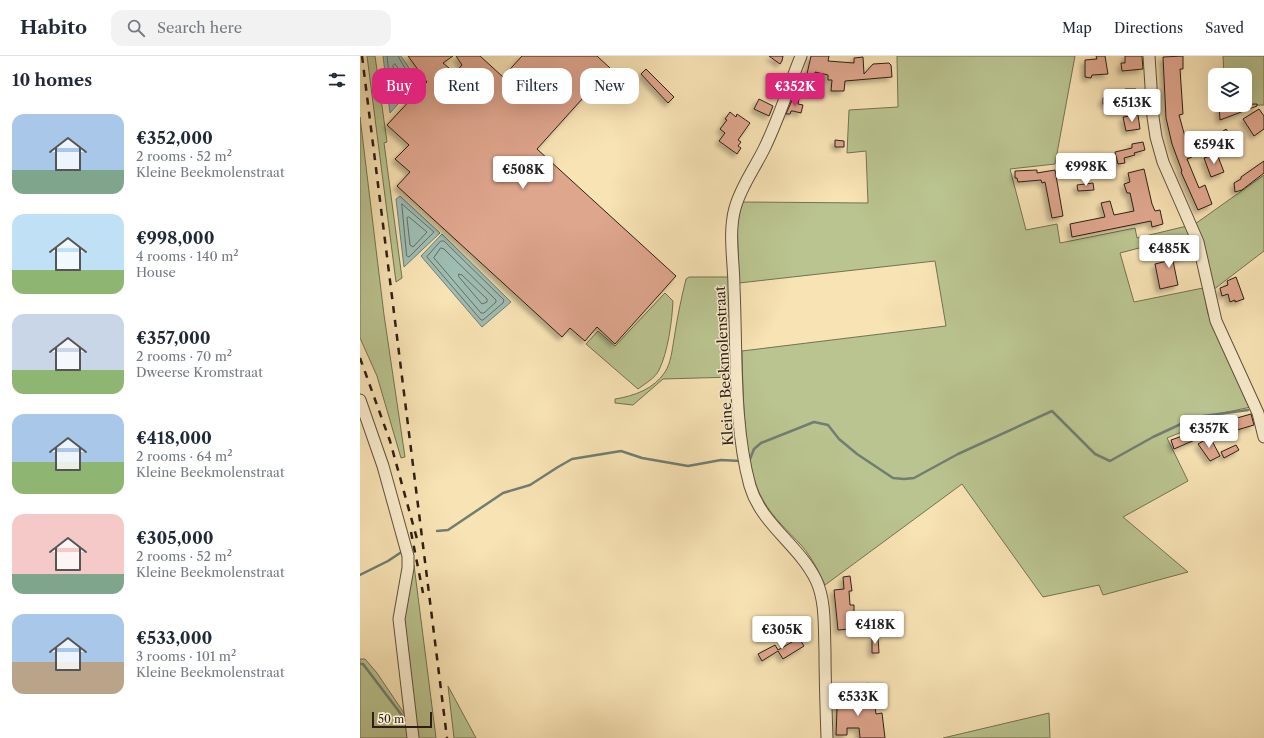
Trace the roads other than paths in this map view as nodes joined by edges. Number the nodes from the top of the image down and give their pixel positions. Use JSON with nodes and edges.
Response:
{"nodes":[{"id":1,"x":801,"y":56,"type":"edge"},
{"id":2,"x":1149,"y":56,"type":"edge"},
{"id":3,"x":360,"y":400,"type":"edge"},
{"id":4,"x":1264,"y":436,"type":"edge"},
{"id":5,"x":413,"y":738,"type":"edge"},
{"id":6,"x":827,"y":738,"type":"edge"}],
"edges":[{"from":1,"to":6,"type":"street","name":"Kleine Beekmolenstraat"},
{"from":2,"to":4,"type":"street"},
{"from":3,"to":5,"type":"street"}]}
